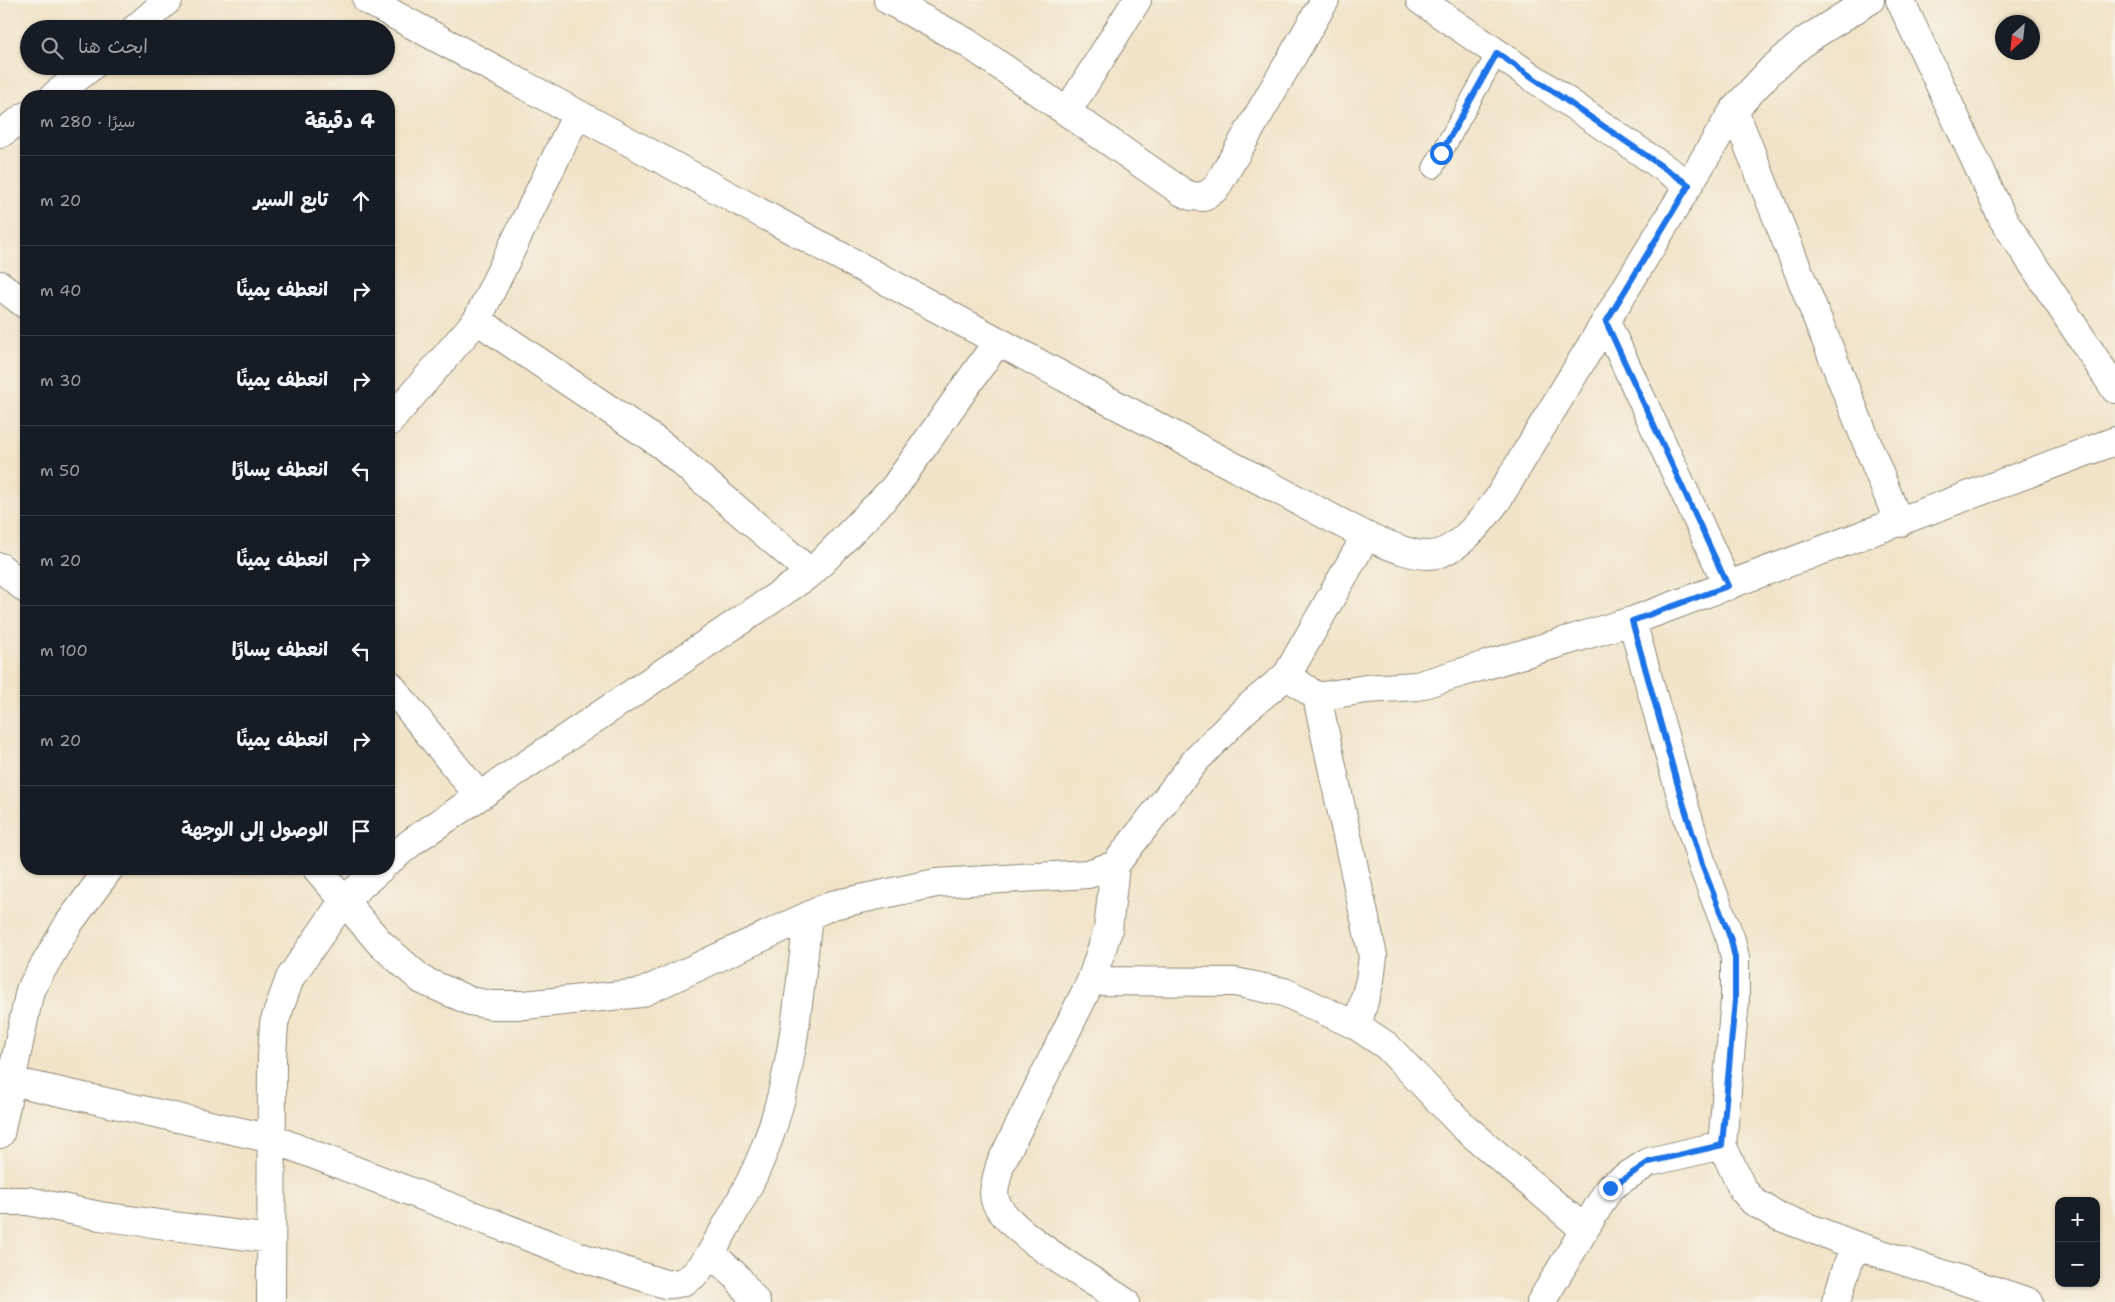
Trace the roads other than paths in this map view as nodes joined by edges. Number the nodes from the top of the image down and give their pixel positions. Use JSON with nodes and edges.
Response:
{"nodes":[{"id":1,"x":168,"y":0,"type":"edge"},
{"id":2,"x":367,"y":0,"type":"edge"},
{"id":3,"x":888,"y":0,"type":"edge"},
{"id":4,"x":1136,"y":0,"type":"edge"},
{"id":5,"x":1325,"y":0,"type":"edge"},
{"id":6,"x":1420,"y":0,"type":"edge"},
{"id":7,"x":1870,"y":0,"type":"edge"},
{"id":8,"x":1900,"y":0,"type":"edge"},
{"id":9,"x":145,"y":20,"type":"edge"},
{"id":10,"x":1497,"y":53,"type":"junction"},
{"id":11,"x":81,"y":75,"type":"edge"},
{"id":12,"x":62,"y":90,"type":"edge"},
{"id":13,"x":1734,"y":110,"type":"junction"},
{"id":14,"x":1067,"y":112,"type":"junction"},
{"id":15,"x":578,"y":114,"type":"junction"},
{"id":16,"x":20,"y":120,"type":"edge"},
{"id":17,"x":0,"y":134,"type":"edge"},
{"id":18,"x":1433,"y":168,"type":"dead end"},
{"id":19,"x":1689,"y":185,"type":"junction"},
{"id":20,"x":0,"y":285,"type":"edge"},
{"id":21,"x":20,"y":300,"type":"edge"},
{"id":22,"x":477,"y":320,"type":"junction"},
{"id":23,"x":1606,"y":322,"type":"junction"},
{"id":24,"x":998,"y":341,"type":"junction"},
{"id":25,"x":2115,"y":389,"type":"edge"},
{"id":26,"x":395,"y":415,"type":"edge"},
{"id":27,"x":2115,"y":441,"type":"edge"},
{"id":28,"x":1899,"y":523,"type":"junction"},
{"id":29,"x":1366,"y":536,"type":"junction"},
{"id":30,"x":1,"y":570,"type":"edge"},
{"id":31,"x":811,"y":572,"type":"junction"},
{"id":32,"x":20,"y":584,"type":"edge"},
{"id":33,"x":1728,"y":586,"type":"junction"},
{"id":34,"x":1632,"y":621,"type":"junction"},
{"id":35,"x":1287,"y":675,"type":"junction"},
{"id":36,"x":395,"y":691,"type":"edge"},
{"id":37,"x":1317,"y":697,"type":"junction"},
{"id":38,"x":479,"y":796,"type":"junction"},
{"id":39,"x":395,"y":856,"type":"edge"},
{"id":40,"x":1115,"y":865,"type":"junction"},
{"id":41,"x":105,"y":875,"type":"edge"},
{"id":42,"x":322,"y":875,"type":"edge"},
{"id":43,"x":373,"y":875,"type":"edge"},
{"id":44,"x":344,"y":900,"type":"junction"},
{"id":45,"x":808,"y":916,"type":"junction"},
{"id":46,"x":1091,"y":981,"type":"junction"},
{"id":47,"x":1357,"y":1026,"type":"junction"},
{"id":48,"x":11,"y":1081,"type":"junction"},
{"id":49,"x":0,"y":1134,"type":"edge"},
{"id":50,"x":273,"y":1139,"type":"junction"},
{"id":51,"x":1722,"y":1145,"type":"junction"},
{"id":52,"x":0,"y":1202,"type":"edge"},
{"id":53,"x":1584,"y":1229,"type":"junction"},
{"id":54,"x":271,"y":1238,"type":"junction"},
{"id":55,"x":1854,"y":1245,"type":"junction"},
{"id":56,"x":711,"y":1252,"type":"junction"},
{"id":57,"x":271,"y":1302,"type":"edge"},
{"id":58,"x":756,"y":1302,"type":"edge"},
{"id":59,"x":1125,"y":1302,"type":"edge"},
{"id":60,"x":1541,"y":1302,"type":"edge"},
{"id":61,"x":1836,"y":1302,"type":"edge"},
{"id":62,"x":2029,"y":1302,"type":"edge"}],
"edges":[{"from":1,"to":9,"type":"street"},
{"from":2,"to":15,"type":"street"},
{"from":3,"to":14,"type":"street"},
{"from":4,"to":14,"type":"street"},
{"from":5,"to":14,"type":"street"},
{"from":6,"to":10,"type":"street"},
{"from":7,"to":13,"type":"street"},
{"from":8,"to":25,"type":"street"},
{"from":10,"to":18,"type":"lane"},
{"from":10,"to":19,"type":"street"},
{"from":11,"to":12,"type":"street"},
{"from":13,"to":19,"type":"street"},
{"from":13,"to":28,"type":"street"},
{"from":15,"to":22,"type":"street"},
{"from":15,"to":24,"type":"street"},
{"from":16,"to":17,"type":"street"},
{"from":19,"to":23,"type":"street"},
{"from":20,"to":21,"type":"street"},
{"from":22,"to":26,"type":"street"},
{"from":22,"to":31,"type":"street"},
{"from":23,"to":29,"type":"street"},
{"from":23,"to":33,"type":"street"},
{"from":24,"to":29,"type":"street"},
{"from":24,"to":31,"type":"street"},
{"from":27,"to":28,"type":"street"},
{"from":28,"to":33,"type":"street"},
{"from":29,"to":35,"type":"street"},
{"from":30,"to":32,"type":"street"},
{"from":31,"to":38,"type":"street"},
{"from":33,"to":34,"type":"street"},
{"from":34,"to":37,"type":"street"},
{"from":34,"to":51,"type":"street"},
{"from":35,"to":37,"type":"street"},
{"from":35,"to":40,"type":"street"},
{"from":36,"to":38,"type":"street"},
{"from":37,"to":47,"type":"street"},
{"from":38,"to":39,"type":"street"},
{"from":40,"to":45,"type":"street"},
{"from":40,"to":46,"type":"street"},
{"from":41,"to":48,"type":"street"},
{"from":42,"to":44,"type":"street"},
{"from":43,"to":44,"type":"street"},
{"from":44,"to":45,"type":"street"},
{"from":44,"to":50,"type":"street"},
{"from":45,"to":56,"type":"street"},
{"from":46,"to":47,"type":"street"},
{"from":46,"to":59,"type":"street"},
{"from":47,"to":53,"type":"street"},
{"from":48,"to":49,"type":"street"},
{"from":48,"to":50,"type":"street"},
{"from":50,"to":54,"type":"street"},
{"from":50,"to":56,"type":"street"},
{"from":51,"to":53,"type":"street"},
{"from":51,"to":55,"type":"street"},
{"from":52,"to":54,"type":"street"},
{"from":53,"to":60,"type":"street"},
{"from":54,"to":57,"type":"street"},
{"from":55,"to":61,"type":"street"},
{"from":55,"to":62,"type":"street"},
{"from":56,"to":58,"type":"street"}]}
